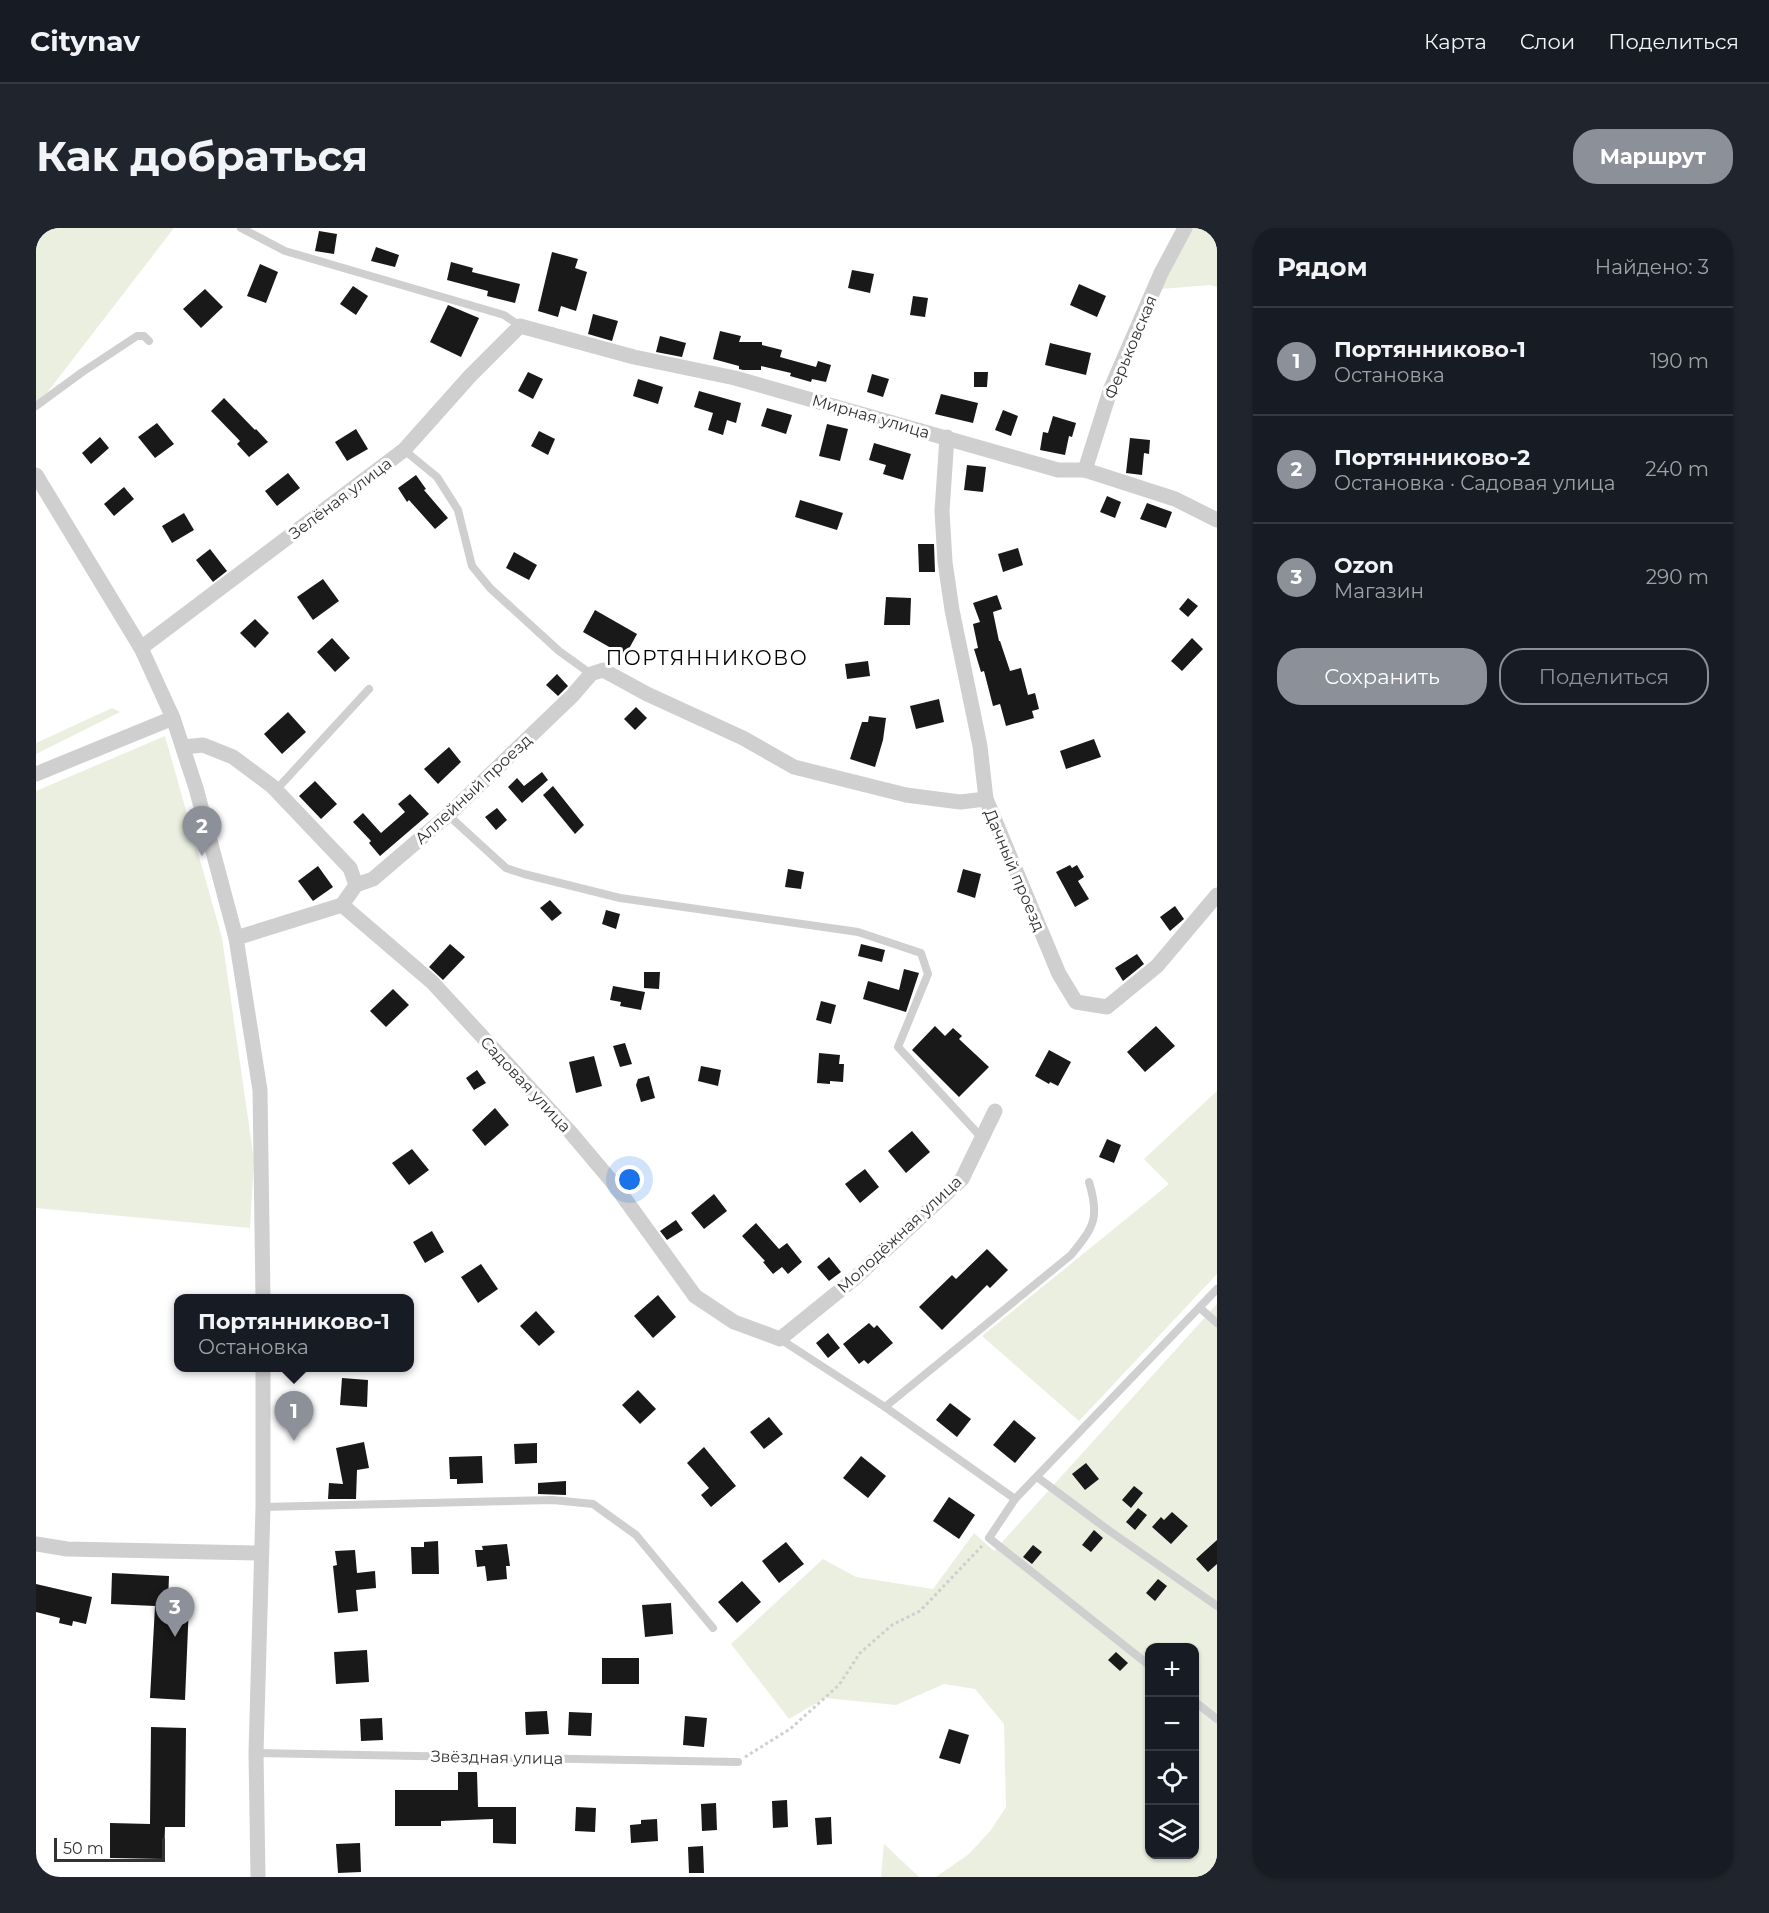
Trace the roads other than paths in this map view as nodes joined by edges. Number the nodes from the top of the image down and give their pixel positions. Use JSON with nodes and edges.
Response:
{"nodes":[{"id":1,"x":241,"y":228,"type":"edge"},
{"id":2,"x":1185,"y":228,"type":"edge"},
{"id":3,"x":520,"y":326,"type":"junction"},
{"id":4,"x":149,"y":341,"type":"dead end"},
{"id":5,"x":36,"y":406,"type":"edge"},
{"id":6,"x":947,"y":437,"type":"junction"},
{"id":7,"x":404,"y":450,"type":"junction"},
{"id":8,"x":1085,"y":470,"type":"junction"},
{"id":9,"x":36,"y":475,"type":"edge"},
{"id":10,"x":1217,"y":520,"type":"edge"},
{"id":11,"x":141,"y":648,"type":"junction"},
{"id":12,"x":597,"y":672,"type":"junction"},
{"id":13,"x":369,"y":689,"type":"dead end"},
{"id":14,"x":173,"y":718,"type":"junction"},
{"id":15,"x":184,"y":747,"type":"junction"},
{"id":16,"x":36,"y":774,"type":"edge"},
{"id":17,"x":276,"y":790,"type":"junction"},
{"id":18,"x":986,"y":799,"type":"junction"},
{"id":19,"x":448,"y":814,"type":"junction"},
{"id":20,"x":356,"y":885,"type":"junction"},
{"id":21,"x":1217,"y":895,"type":"edge"},
{"id":22,"x":342,"y":905,"type":"junction"},
{"id":23,"x":236,"y":938,"type":"junction"},
{"id":24,"x":995,"y":1111,"type":"dead end"},
{"id":25,"x":982,"y":1138,"type":"junction"},
{"id":26,"x":1089,"y":1182,"type":"dead end"},
{"id":27,"x":1217,"y":1289,"type":"edge"},
{"id":28,"x":263,"y":1294,"type":"edge"},
{"id":29,"x":1200,"y":1308,"type":"junction"},
{"id":30,"x":1217,"y":1323,"type":"edge"},
{"id":31,"x":780,"y":1339,"type":"junction"},
{"id":32,"x":263,"y":1372,"type":"edge"},
{"id":33,"x":885,"y":1407,"type":"junction"},
{"id":34,"x":1037,"y":1477,"type":"junction"},
{"id":35,"x":1016,"y":1499,"type":"junction"},
{"id":36,"x":263,"y":1507,"type":"junction"},
{"id":37,"x":36,"y":1544,"type":"edge"},
{"id":38,"x":260,"y":1553,"type":"junction"},
{"id":39,"x":1217,"y":1606,"type":"edge"},
{"id":40,"x":713,"y":1628,"type":"dead end"},
{"id":41,"x":1145,"y":1663,"type":"edge"},
{"id":42,"x":1199,"y":1705,"type":"edge"},
{"id":43,"x":1217,"y":1719,"type":"edge"},
{"id":44,"x":256,"y":1753,"type":"junction"},
{"id":45,"x":738,"y":1762,"type":"road end"},
{"id":46,"x":258,"y":1877,"type":"edge"}],
"edges":[{"from":1,"to":3,"type":"lane"},
{"from":2,"to":8,"type":"street","name":"Ферьковская"},
{"from":3,"to":6,"type":"street","name":"Мирная улица"},
{"from":3,"to":7,"type":"street","name":"Зелёная улица"},
{"from":4,"to":5,"type":"lane"},
{"from":6,"to":8,"type":"street","name":"Мирная улица"},
{"from":6,"to":18,"type":"street","name":"Дачный проезд"},
{"from":7,"to":11,"type":"street","name":"Зелёная улица"},
{"from":7,"to":12,"type":"lane"},
{"from":8,"to":10,"type":"street","name":"Мирная улица"},
{"from":9,"to":11,"type":"street"},
{"from":11,"to":14,"type":"street"},
{"from":12,"to":18,"type":"street"},
{"from":12,"to":19,"type":"street","name":"Аллейный проезд"},
{"from":13,"to":17,"type":"lane"},
{"from":14,"to":15,"type":"street"},
{"from":14,"to":16,"type":"street"},
{"from":15,"to":17,"type":"street"},
{"from":15,"to":23,"type":"street"},
{"from":17,"to":20,"type":"street"},
{"from":18,"to":21,"type":"street","name":"Дачный проезд"},
{"from":19,"to":20,"type":"street","name":"Аллейный проезд"},
{"from":19,"to":25,"type":"lane"},
{"from":20,"to":22,"type":"street","name":"Аллейный проезд"},
{"from":22,"to":23,"type":"street"},
{"from":22,"to":31,"type":"street","name":"Садовая улица"},
{"from":23,"to":28,"type":"street"},
{"from":24,"to":25,"type":"street","name":"Молодёжная улица"},
{"from":25,"to":31,"type":"street","name":"Молодёжная улица"},
{"from":26,"to":33,"type":"lane"},
{"from":27,"to":29,"type":"lane"},
{"from":29,"to":30,"type":"lane"},
{"from":29,"to":34,"type":"lane"},
{"from":31,"to":33,"type":"lane"},
{"from":32,"to":36,"type":"street"},
{"from":33,"to":35,"type":"lane"},
{"from":34,"to":35,"type":"lane"},
{"from":34,"to":39,"type":"lane"},
{"from":35,"to":41,"type":"lane"},
{"from":36,"to":38,"type":"street"},
{"from":36,"to":40,"type":"lane"},
{"from":37,"to":38,"type":"street"},
{"from":38,"to":44,"type":"street"},
{"from":42,"to":43,"type":"lane"},
{"from":44,"to":45,"type":"lane","name":"Звёздная улица"},
{"from":44,"to":46,"type":"street"}]}
